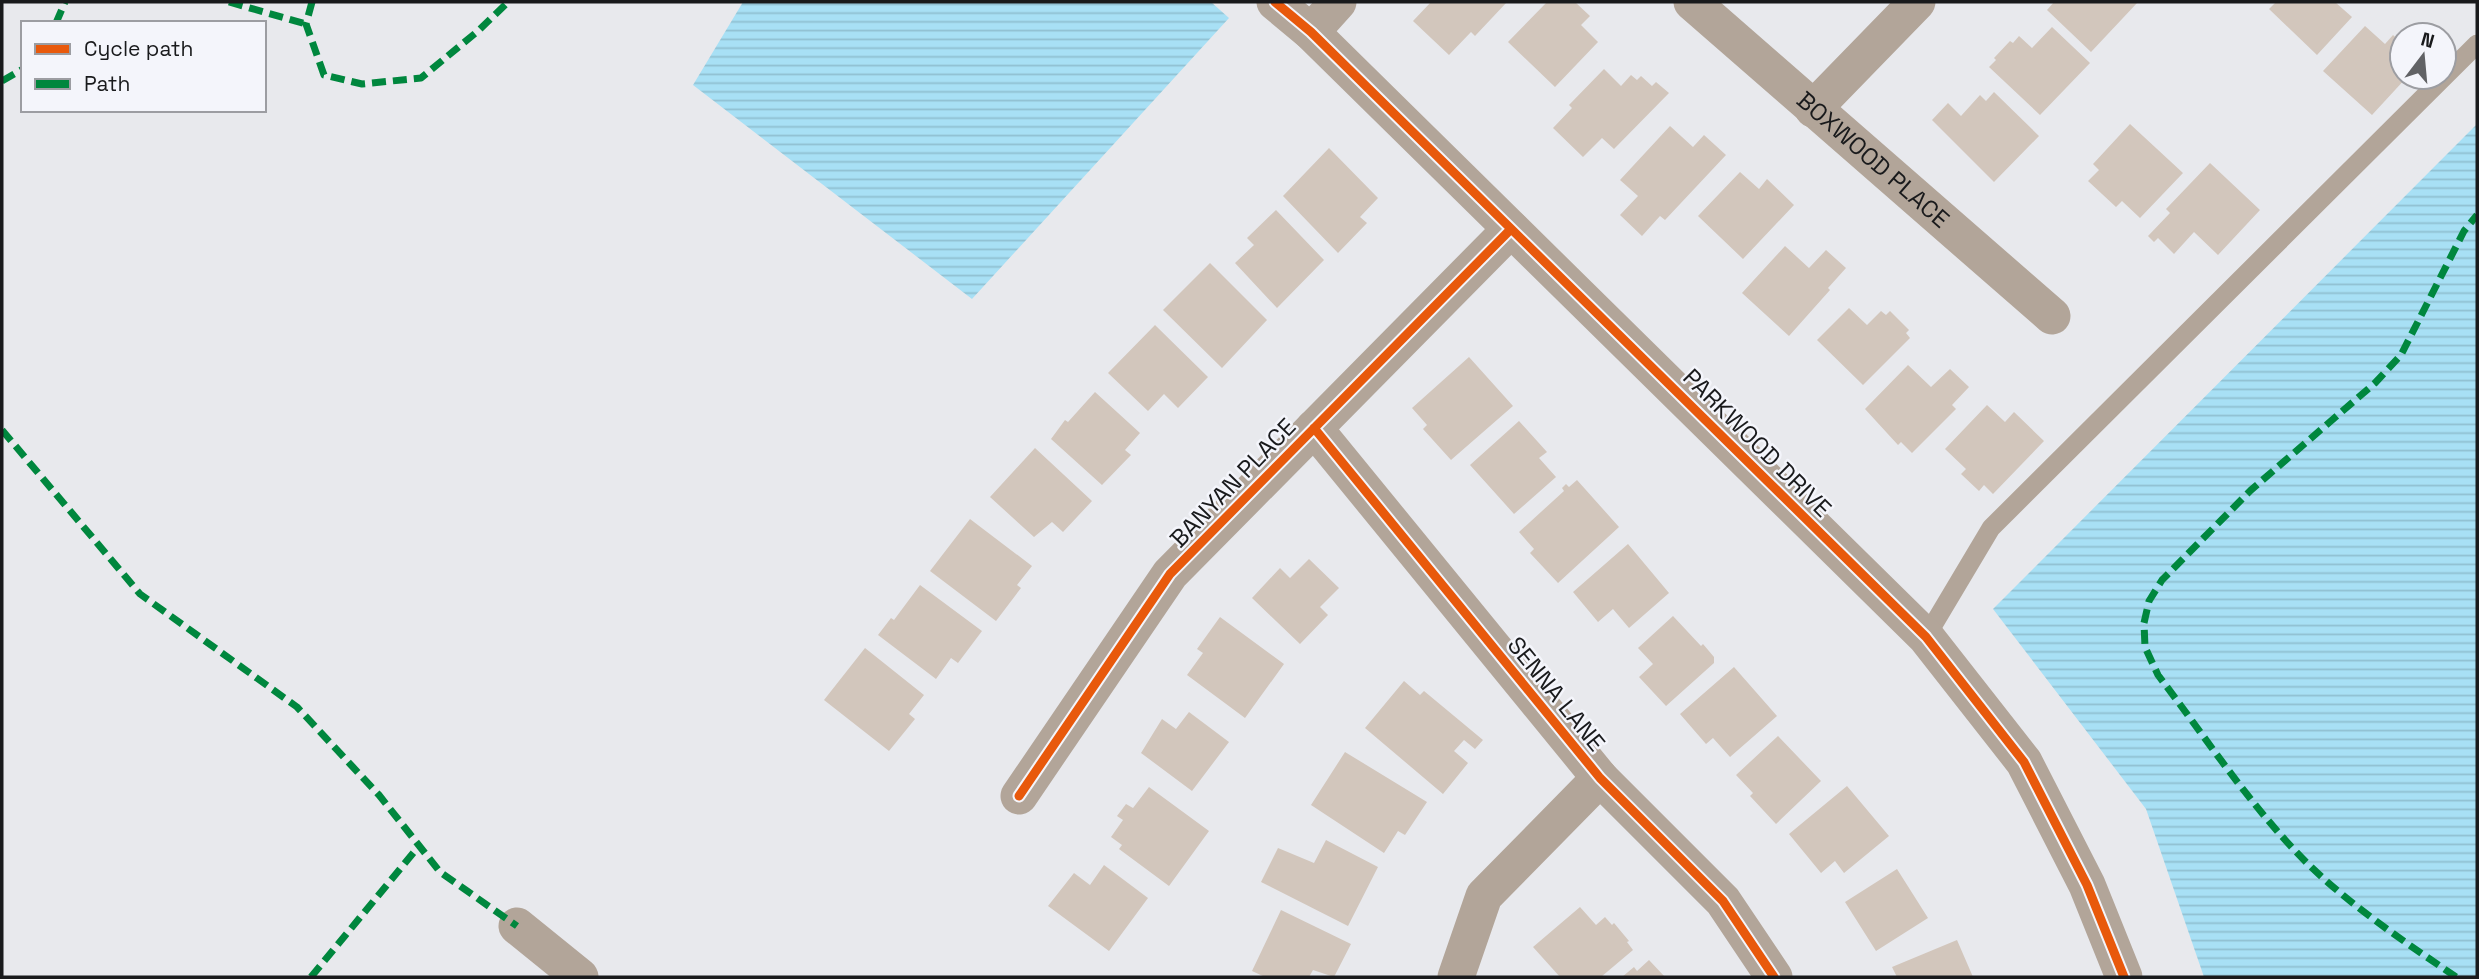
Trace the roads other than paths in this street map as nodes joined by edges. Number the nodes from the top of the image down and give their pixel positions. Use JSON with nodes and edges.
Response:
{"nodes":[{"id":1,"x":1275,"y":2,"type":"edge"},
{"id":2,"x":1338,"y":2,"type":"edge"},
{"id":3,"x":1692,"y":2,"type":"edge"},
{"id":4,"x":1917,"y":2,"type":"edge"},
{"id":5,"x":1311,"y":32,"type":"junction"},
{"id":6,"x":2477,"y":44,"type":"edge"},
{"id":7,"x":1813,"y":109,"type":"junction"},
{"id":8,"x":1511,"y":229,"type":"junction"},
{"id":9,"x":2052,"y":316,"type":"dead end"},
{"id":10,"x":1314,"y":428,"type":"junction"},
{"id":11,"x":1926,"y":637,"type":"junction"},
{"id":12,"x":1600,"y":778,"type":"junction"},
{"id":13,"x":1019,"y":796,"type":"dead end"},
{"id":14,"x":517,"y":926,"type":"dead end"},
{"id":15,"x":580,"y":977,"type":"edge"},
{"id":16,"x":1456,"y":977,"type":"edge"},
{"id":17,"x":1774,"y":977,"type":"edge"},
{"id":18,"x":2123,"y":977,"type":"edge"}],
"edges":[{"from":1,"to":5,"type":"street","name":"PARKWOOD DRIVE"},
{"from":2,"to":5,"type":"street"},
{"from":3,"to":7,"type":"street","name":"BOXWOOD PLACE"},
{"from":4,"to":7,"type":"street"},
{"from":5,"to":8,"type":"street","name":"PARKWOOD DRIVE"},
{"from":6,"to":11,"type":"lane"},
{"from":7,"to":9,"type":"street","name":"BOXWOOD PLACE"},
{"from":8,"to":10,"type":"street","name":"BANYAN PLACE"},
{"from":8,"to":11,"type":"street","name":"PARKWOOD DRIVE"},
{"from":10,"to":12,"type":"street","name":"SENNA LANE"},
{"from":10,"to":13,"type":"street","name":"BANYAN PLACE"},
{"from":11,"to":18,"type":"street","name":"PARKWOOD DRIVE"},
{"from":12,"to":16,"type":"street"},
{"from":12,"to":17,"type":"street","name":"SENNA LANE"},
{"from":14,"to":15,"type":"street"}]}
